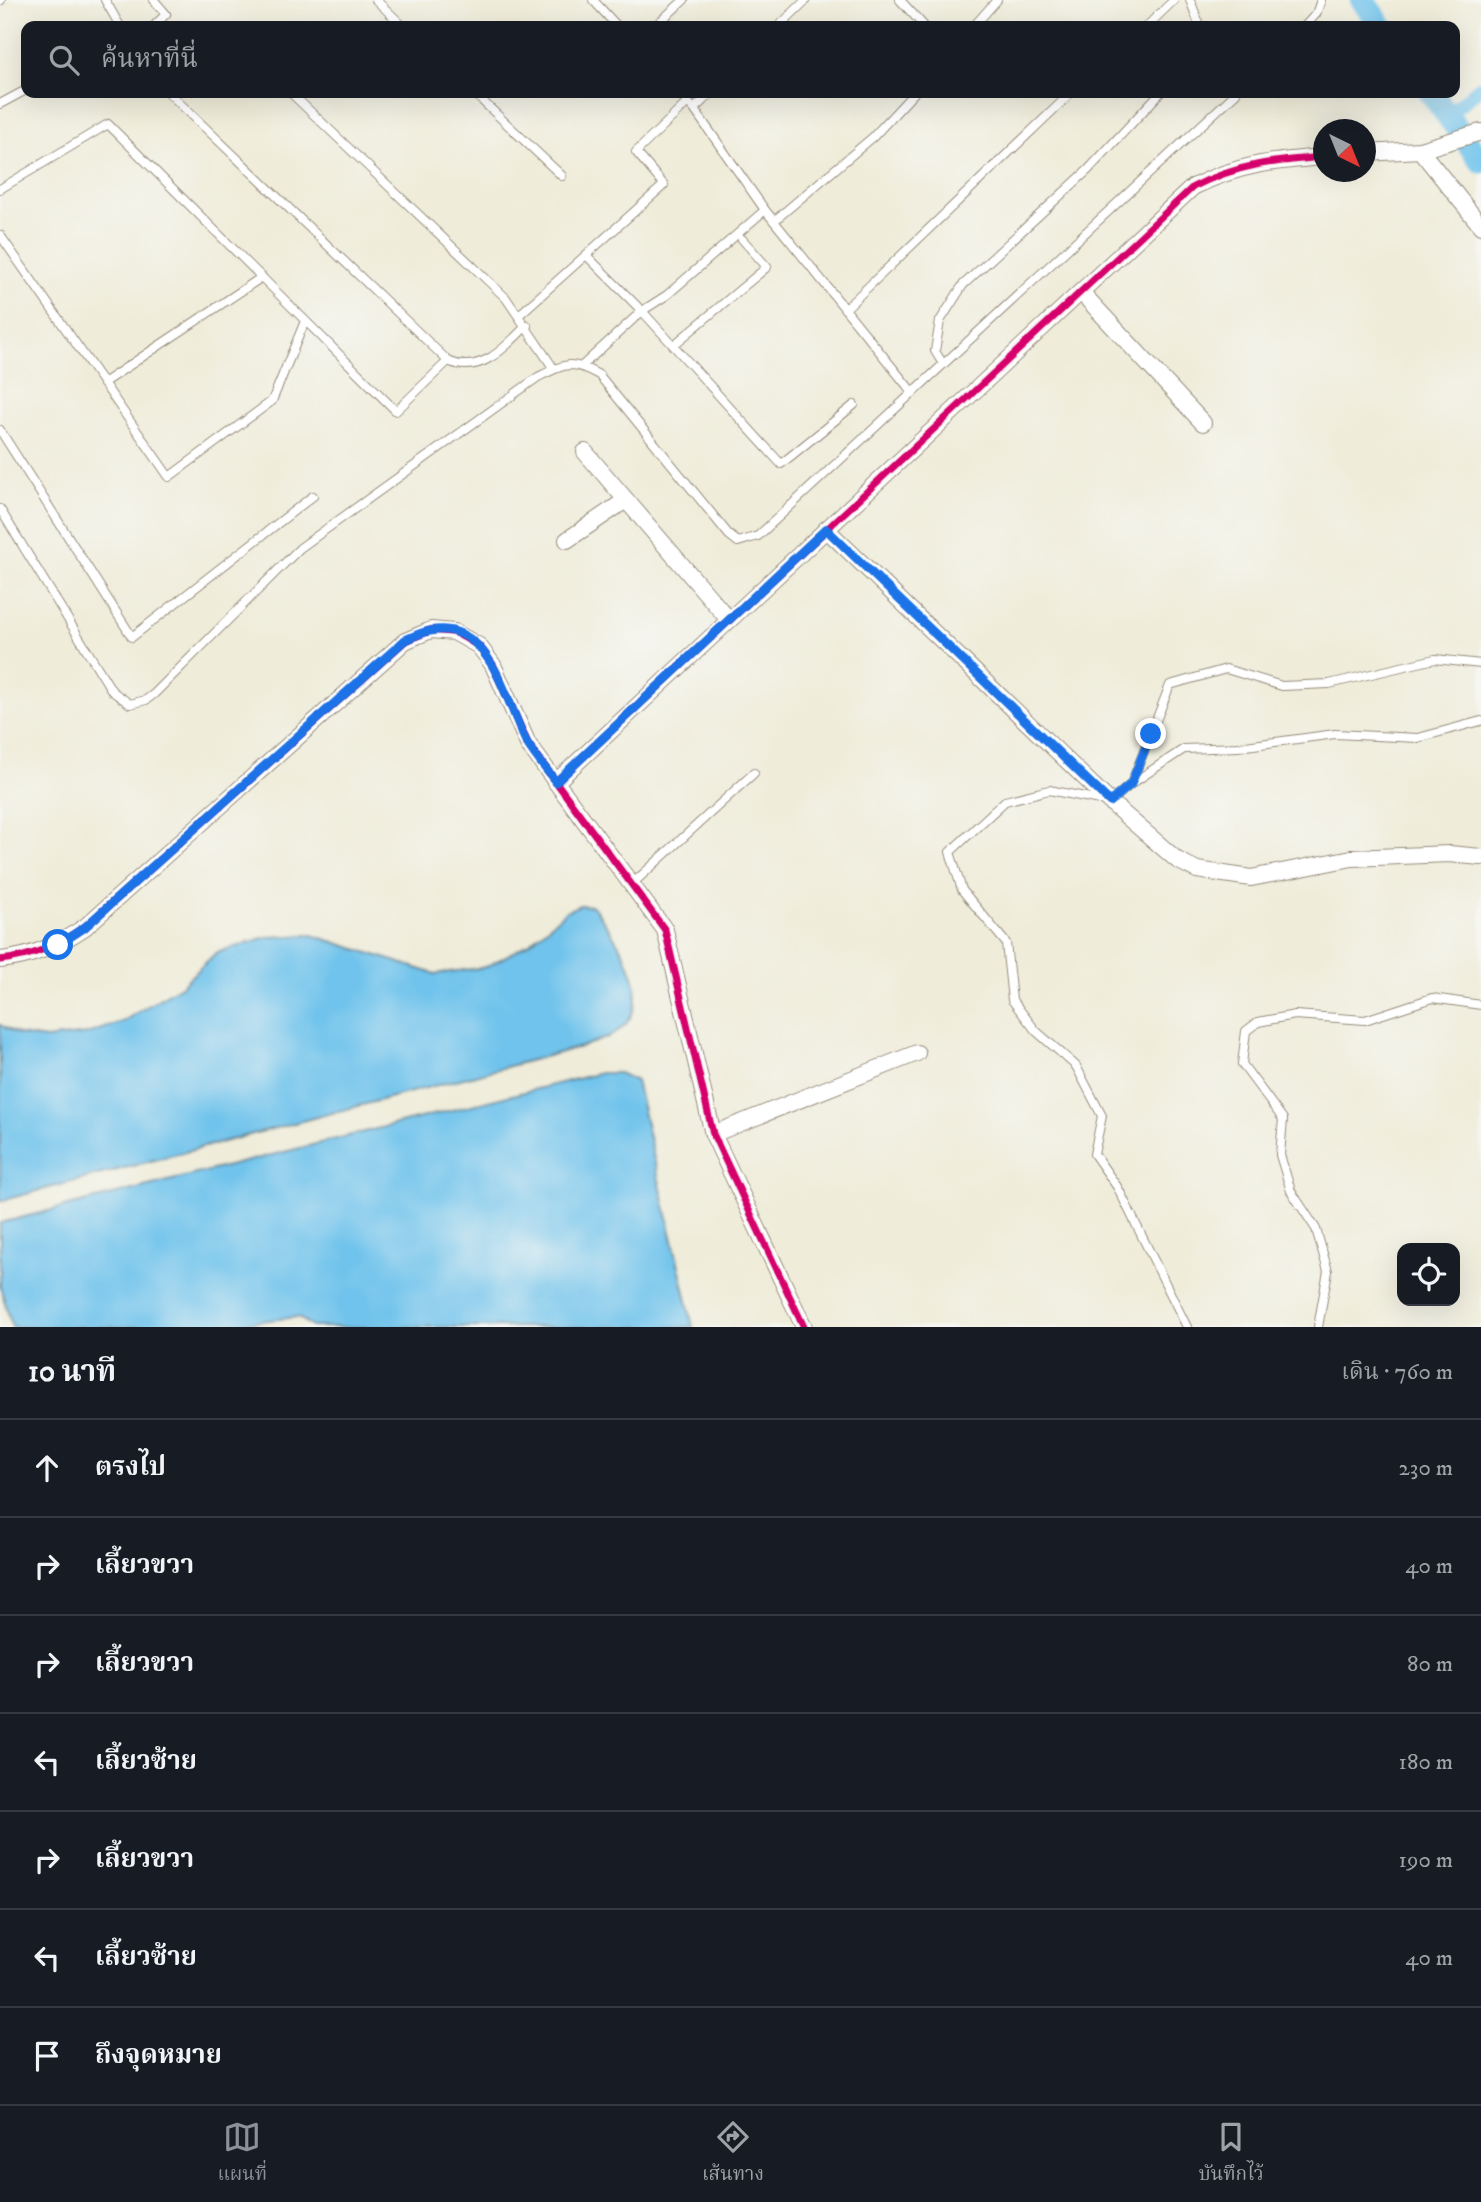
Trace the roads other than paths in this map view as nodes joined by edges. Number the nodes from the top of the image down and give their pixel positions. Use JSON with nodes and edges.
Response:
{"nodes":[{"id":1,"x":105,"y":0,"type":"edge"},
{"id":2,"x":154,"y":0,"type":"edge"},
{"id":3,"x":376,"y":0,"type":"edge"},
{"id":4,"x":593,"y":0,"type":"edge"},
{"id":5,"x":684,"y":0,"type":"edge"},
{"id":6,"x":806,"y":0,"type":"edge"},
{"id":7,"x":900,"y":0,"type":"edge"},
{"id":8,"x":997,"y":0,"type":"edge"},
{"id":9,"x":1174,"y":0,"type":"edge"},
{"id":10,"x":1190,"y":0,"type":"edge"},
{"id":11,"x":1321,"y":0,"type":"edge"},
{"id":12,"x":117,"y":21,"type":"edge"},
{"id":13,"x":159,"y":21,"type":"edge"},
{"id":14,"x":398,"y":21,"type":"edge"},
{"id":15,"x":612,"y":21,"type":"edge"},
{"id":16,"x":661,"y":21,"type":"edge"},
{"id":17,"x":784,"y":21,"type":"edge"},
{"id":18,"x":919,"y":21,"type":"edge"},
{"id":19,"x":978,"y":21,"type":"edge"},
{"id":20,"x":1152,"y":21,"type":"edge"},
{"id":21,"x":1198,"y":21,"type":"edge"},
{"id":22,"x":1309,"y":21,"type":"edge"},
{"id":23,"x":21,"y":92,"type":"edge"},
{"id":24,"x":174,"y":98,"type":"edge"},
{"id":25,"x":295,"y":98,"type":"edge"},
{"id":26,"x":479,"y":98,"type":"edge"},
{"id":27,"x":684,"y":98,"type":"edge"},
{"id":28,"x":703,"y":98,"type":"edge"},
{"id":29,"x":909,"y":98,"type":"edge"},
{"id":30,"x":1065,"y":98,"type":"edge"},
{"id":31,"x":1155,"y":98,"type":"edge"},
{"id":32,"x":1231,"y":98,"type":"edge"},
{"id":33,"x":0,"y":103,"type":"edge"},
{"id":34,"x":691,"y":106,"type":"junction"},
{"id":35,"x":1481,"y":132,"type":"edge"},
{"id":36,"x":1420,"y":150,"type":"junction"},
{"id":37,"x":1376,"y":152,"type":"edge"},
{"id":38,"x":1313,"y":158,"type":"edge"},
{"id":39,"x":562,"y":176,"type":"dead end"},
{"id":40,"x":0,"y":189,"type":"edge"},
{"id":41,"x":765,"y":210,"type":"junction"},
{"id":42,"x":774,"y":221,"type":"junction"},
{"id":43,"x":1481,"y":226,"type":"edge"},
{"id":44,"x":0,"y":235,"type":"edge"},
{"id":45,"x":743,"y":239,"type":"dead end"},
{"id":46,"x":587,"y":256,"type":"junction"},
{"id":47,"x":262,"y":277,"type":"junction"},
{"id":48,"x":1081,"y":292,"type":"junction"},
{"id":49,"x":845,"y":309,"type":"junction"},
{"id":50,"x":642,"y":311,"type":"junction"},
{"id":51,"x":519,"y":315,"type":"junction"},
{"id":52,"x":305,"y":321,"type":"junction"},
{"id":53,"x":527,"y":326,"type":"junction"},
{"id":54,"x":675,"y":344,"type":"junction"},
{"id":55,"x":448,"y":361,"type":"junction"},
{"id":56,"x":943,"y":364,"type":"junction"},
{"id":57,"x":582,"y":366,"type":"junction"},
{"id":58,"x":554,"y":369,"type":"junction"},
{"id":59,"x":103,"y":383,"type":"junction"},
{"id":60,"x":913,"y":393,"type":"junction"},
{"id":61,"x":854,"y":405,"type":"dead end"},
{"id":62,"x":1203,"y":423,"type":"dead end"},
{"id":63,"x":0,"y":429,"type":"edge"},
{"id":64,"x":585,"y":452,"type":"dead end"},
{"id":65,"x":313,"y":496,"type":"dead end"},
{"id":66,"x":626,"y":500,"type":"junction"},
{"id":67,"x":0,"y":509,"type":"edge"},
{"id":68,"x":826,"y":529,"type":"junction"},
{"id":69,"x":567,"y":540,"type":"dead end"},
{"id":70,"x":729,"y":620,"type":"junction"},
{"id":71,"x":1481,"y":664,"type":"edge"},
{"id":72,"x":1481,"y":721,"type":"edge"},
{"id":73,"x":754,"y":773,"type":"dead end"},
{"id":74,"x":556,"y":782,"type":"junction"},
{"id":75,"x":1131,"y":784,"type":"junction"},
{"id":76,"x":1110,"y":802,"type":"junction"},
{"id":77,"x":1481,"y":858,"type":"edge"},
{"id":78,"x":631,"y":885,"type":"junction"},
{"id":79,"x":0,"y":960,"type":"edge"},
{"id":80,"x":1481,"y":1005,"type":"edge"},
{"id":81,"x":916,"y":1053,"type":"dead end"},
{"id":82,"x":712,"y":1134,"type":"junction"},
{"id":83,"x":804,"y":1327,"type":"edge"},
{"id":84,"x":1188,"y":1327,"type":"edge"},
{"id":85,"x":1318,"y":1327,"type":"edge"}],
"edges":[{"from":1,"to":12,"type":"lane"},
{"from":2,"to":13,"type":"lane"},
{"from":3,"to":14,"type":"lane"},
{"from":4,"to":15,"type":"lane"},
{"from":5,"to":16,"type":"lane"},
{"from":6,"to":17,"type":"lane"},
{"from":7,"to":18,"type":"lane"},
{"from":8,"to":19,"type":"lane"},
{"from":9,"to":20,"type":"lane"},
{"from":10,"to":21,"type":"lane"},
{"from":11,"to":22,"type":"lane"},
{"from":23,"to":33,"type":"lane"},
{"from":24,"to":55,"type":"lane"},
{"from":25,"to":51,"type":"lane"},
{"from":26,"to":39,"type":"lane"},
{"from":27,"to":34,"type":"lane"},
{"from":28,"to":34,"type":"lane"},
{"from":29,"to":42,"type":"lane"},
{"from":30,"to":49,"type":"lane"},
{"from":31,"to":56,"type":"lane"},
{"from":32,"to":56,"type":"lane"},
{"from":34,"to":41,"type":"lane"},
{"from":34,"to":46,"type":"lane"},
{"from":35,"to":36,"type":"street"},
{"from":36,"to":37,"type":"street"},
{"from":36,"to":43,"type":"street"},
{"from":38,"to":48,"type":"street"},
{"from":40,"to":47,"type":"lane"},
{"from":41,"to":42,"type":"lane"},
{"from":41,"to":50,"type":"lane"},
{"from":42,"to":49,"type":"lane"},
{"from":44,"to":59,"type":"lane"},
{"from":45,"to":54,"type":"lane"},
{"from":46,"to":50,"type":"lane"},
{"from":46,"to":51,"type":"lane"},
{"from":47,"to":52,"type":"lane"},
{"from":47,"to":59,"type":"lane"},
{"from":48,"to":62,"type":"street"},
{"from":48,"to":68,"type":"street"},
{"from":49,"to":60,"type":"lane"},
{"from":50,"to":54,"type":"lane"},
{"from":50,"to":57,"type":"lane"},
{"from":51,"to":53,"type":"lane"},
{"from":52,"to":55,"type":"lane"},
{"from":52,"to":59,"type":"lane"},
{"from":53,"to":55,"type":"lane"},
{"from":53,"to":58,"type":"lane"},
{"from":54,"to":61,"type":"lane"},
{"from":56,"to":60,"type":"lane"},
{"from":57,"to":58,"type":"lane"},
{"from":57,"to":60,"type":"lane"},
{"from":58,"to":67,"type":"lane"},
{"from":63,"to":65,"type":"lane"},
{"from":64,"to":66,"type":"street"},
{"from":66,"to":69,"type":"street"},
{"from":66,"to":70,"type":"street"},
{"from":68,"to":70,"type":"street"},
{"from":68,"to":76,"type":"street"},
{"from":70,"to":74,"type":"street"},
{"from":71,"to":75,"type":"lane"},
{"from":72,"to":75,"type":"lane"},
{"from":73,"to":78,"type":"lane"},
{"from":74,"to":78,"type":"street"},
{"from":74,"to":79,"type":"street"},
{"from":75,"to":76,"type":"lane"},
{"from":76,"to":77,"type":"street"},
{"from":76,"to":84,"type":"lane"},
{"from":78,"to":82,"type":"street"},
{"from":80,"to":85,"type":"lane"},
{"from":81,"to":82,"type":"street"},
{"from":82,"to":83,"type":"street"}]}
